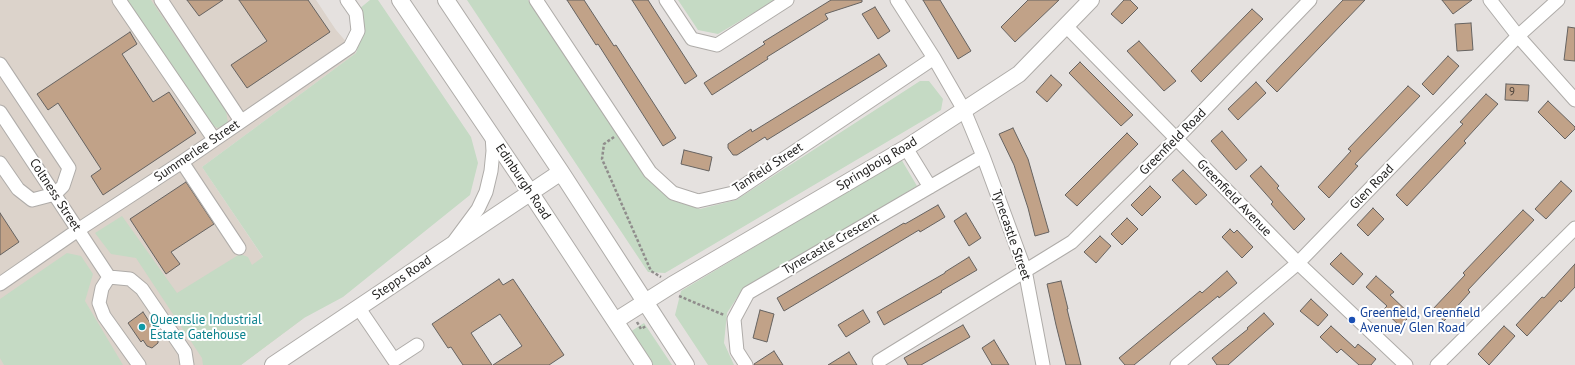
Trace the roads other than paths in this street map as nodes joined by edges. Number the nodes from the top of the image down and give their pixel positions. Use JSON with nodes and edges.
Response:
{"nodes":[{"id":1,"x":119,"y":0,"type":"edge"},
{"id":2,"x":161,"y":0,"type":"edge"},
{"id":3,"x":348,"y":0,"type":"edge"},
{"id":4,"x":400,"y":0,"type":"edge"},
{"id":5,"x":446,"y":0,"type":"edge"},
{"id":6,"x":536,"y":0,"type":"edge"},
{"id":7,"x":666,"y":0,"type":"edge"},
{"id":8,"x":787,"y":0,"type":"edge"},
{"id":9,"x":897,"y":0,"type":"edge"},
{"id":10,"x":1090,"y":0,"type":"edge"},
{"id":11,"x":1310,"y":0,"type":"edge"},
{"id":12,"x":1490,"y":0,"type":"edge"},
{"id":13,"x":1558,"y":0,"type":"edge"},
{"id":14,"x":1066,"y":26,"type":"junction"},
{"id":15,"x":1518,"y":36,"type":"junction"},
{"id":16,"x":934,"y":58,"type":"junction"},
{"id":17,"x":0,"y":64,"type":"edge"},
{"id":18,"x":1575,"y":100,"type":"edge"},
{"id":19,"x":964,"y":110,"type":"junction"},
{"id":20,"x":0,"y":112,"type":"edge"},
{"id":21,"x":241,"y":121,"type":"junction"},
{"id":22,"x":492,"y":135,"type":"junction"},
{"id":23,"x":1176,"y":139,"type":"junction"},
{"id":24,"x":214,"y":140,"type":"junction"},
{"id":25,"x":906,"y":148,"type":"junction"},
{"id":26,"x":983,"y":156,"type":"junction"},
{"id":27,"x":0,"y":162,"type":"edge"},
{"id":28,"x":182,"y":162,"type":"junction"},
{"id":29,"x":561,"y":172,"type":"junction"},
{"id":30,"x":930,"y":187,"type":"junction"},
{"id":31,"x":530,"y":192,"type":"junction"},
{"id":32,"x":55,"y":194,"type":"junction"},
{"id":33,"x":1575,"y":228,"type":"edge"},
{"id":34,"x":78,"y":230,"type":"junction"},
{"id":35,"x":452,"y":245,"type":"junction"},
{"id":36,"x":239,"y":248,"type":"dead end"},
{"id":37,"x":1298,"y":264,"type":"junction"},
{"id":38,"x":1025,"y":270,"type":"junction"},
{"id":39,"x":109,"y":277,"type":"junction"},
{"id":40,"x":0,"y":284,"type":"edge"},
{"id":41,"x":644,"y":302,"type":"junction"},
{"id":42,"x":358,"y":307,"type":"junction"},
{"id":43,"x":615,"y":321,"type":"junction"},
{"id":44,"x":417,"y":345,"type":"dead end"},
{"id":45,"x":879,"y":361,"type":"dead end"},
{"id":46,"x":139,"y":365,"type":"edge"},
{"id":47,"x":187,"y":365,"type":"edge"},
{"id":48,"x":274,"y":365,"type":"edge"},
{"id":49,"x":644,"y":365,"type":"edge"},
{"id":50,"x":686,"y":365,"type":"edge"},
{"id":51,"x":746,"y":365,"type":"edge"},
{"id":52,"x":1043,"y":365,"type":"edge"},
{"id":53,"x":1177,"y":365,"type":"edge"},
{"id":54,"x":1406,"y":365,"type":"edge"},
{"id":55,"x":1438,"y":365,"type":"edge"}],
"edges":[{"from":1,"to":24,"type":"street"},
{"from":2,"to":21,"type":"street"},
{"from":3,"to":21,"type":"street","name":"Summerlee Street"},
{"from":4,"to":22,"type":"main road","name":"Edinburgh Road"},
{"from":5,"to":29,"type":"main road"},
{"from":6,"to":16,"type":"street","name":"Tanfield Street"},
{"from":7,"to":8,"type":"street"},
{"from":9,"to":16,"type":"street","name":"Tynecastle Street"},
{"from":10,"to":14,"type":"main road","name":"Springboig Road"},
{"from":11,"to":23,"type":"street","name":"Greenfield Road"},
{"from":12,"to":15,"type":"street"},
{"from":13,"to":15,"type":"street","name":"Glen Road"},
{"from":14,"to":19,"type":"main road","name":"Springboig Road"},
{"from":14,"to":23,"type":"street","name":"Greenfield Avenue"},
{"from":15,"to":18,"type":"street"},
{"from":15,"to":37,"type":"street","name":"Glen Road"},
{"from":16,"to":19,"type":"street","name":"Tynecastle Street"},
{"from":17,"to":32,"type":"street"},
{"from":19,"to":25,"type":"main road","name":"Springboig Road"},
{"from":19,"to":26,"type":"street","name":"Tynecastle Street"},
{"from":20,"to":32,"type":"street","name":"Coltness Street"},
{"from":21,"to":24,"type":"street","name":"Summerlee Street"},
{"from":22,"to":31,"type":"main road","name":"Edinburgh Road"},
{"from":22,"to":35,"type":"street"},
{"from":23,"to":37,"type":"street","name":"Greenfield Avenue"},
{"from":23,"to":38,"type":"street","name":"Greenfield Road"},
{"from":24,"to":28,"type":"street","name":"Summerlee Street"},
{"from":25,"to":30,"type":"street"},
{"from":25,"to":41,"type":"main road","name":"Springboig Road"},
{"from":26,"to":30,"type":"street","name":"Tynecastle Crescent"},
{"from":26,"to":38,"type":"street","name":"Tynecastle Street"},
{"from":27,"to":32,"type":"street"},
{"from":28,"to":34,"type":"street","name":"Summerlee Street"},
{"from":28,"to":36,"type":"street"},
{"from":29,"to":31,"type":"main road","name":"Stepps Road"},
{"from":29,"to":41,"type":"main road"},
{"from":30,"to":51,"type":"street","name":"Tynecastle Crescent"},
{"from":31,"to":35,"type":"main road","name":"Stepps Road"},
{"from":31,"to":43,"type":"main road","name":"Edinburgh Road"},
{"from":32,"to":34,"type":"street","name":"Coltness Street"},
{"from":33,"to":55,"type":"street"},
{"from":34,"to":39,"type":"street","name":"Coltness Street"},
{"from":34,"to":40,"type":"street","name":"Summerlee Street"},
{"from":35,"to":42,"type":"main road","name":"Stepps Road"},
{"from":37,"to":53,"type":"street","name":"Glen Road"},
{"from":37,"to":54,"type":"street","name":"Greenfield Avenue"},
{"from":38,"to":45,"type":"street","name":"Greenfield Road"},
{"from":38,"to":52,"type":"street","name":"Tynecastle Street"},
{"from":39,"to":46,"type":"street"},
{"from":39,"to":47,"type":"street"},
{"from":41,"to":43,"type":"main road","name":"Springboig Road"},
{"from":41,"to":50,"type":"main road"},
{"from":42,"to":44,"type":"street"},
{"from":42,"to":48,"type":"main road","name":"Stepps Road"},
{"from":43,"to":49,"type":"main road","name":"Edinburgh Road"}]}
